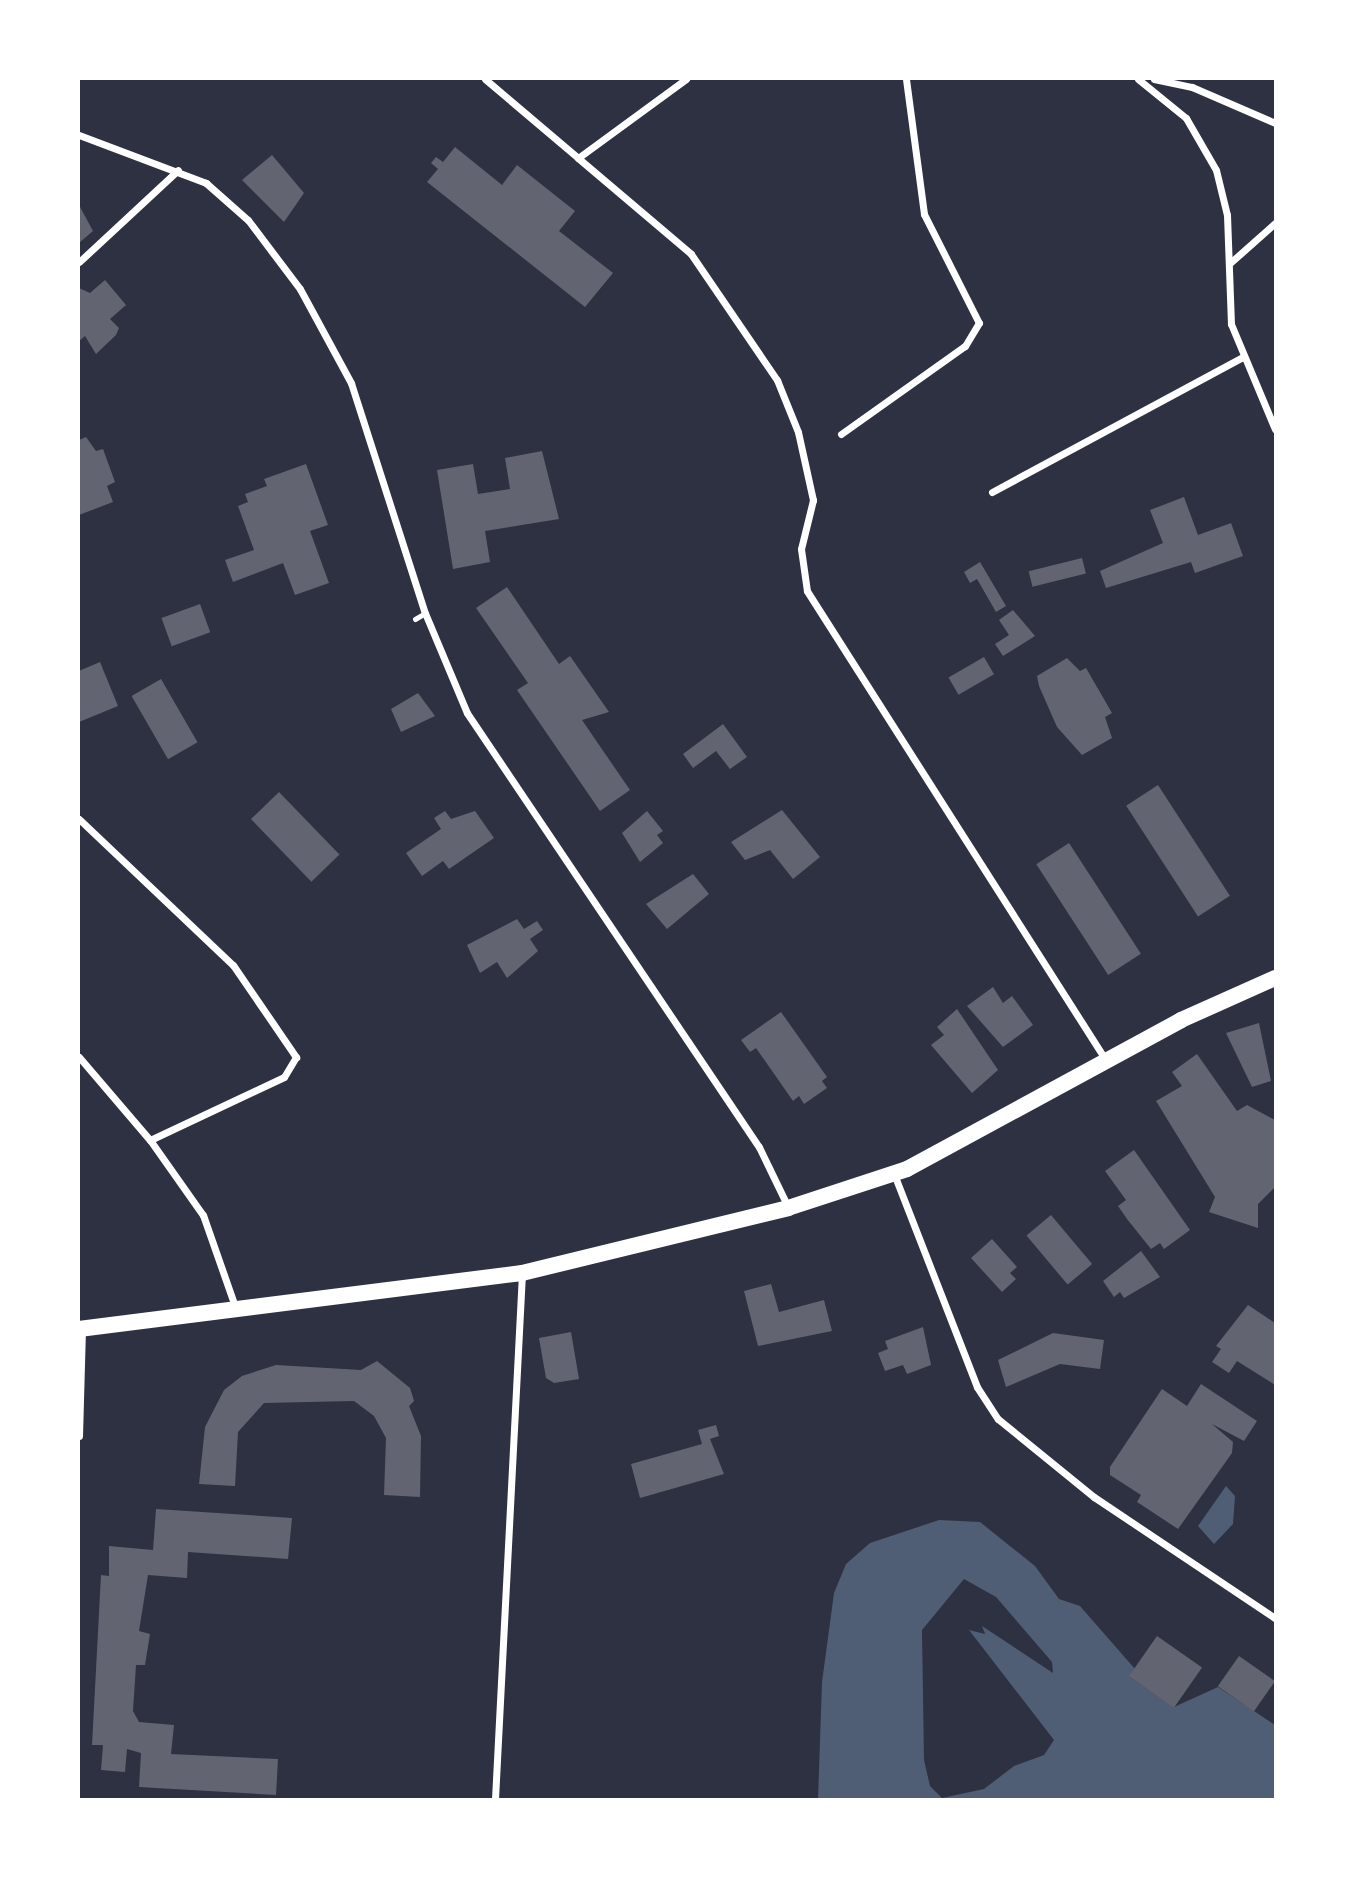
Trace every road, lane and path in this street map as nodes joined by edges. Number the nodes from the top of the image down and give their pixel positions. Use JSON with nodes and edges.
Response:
{"nodes":[{"id":1,"x":485,"y":79,"type":"edge"},
{"id":2,"x":686,"y":79,"type":"edge"},
{"id":3,"x":906,"y":79,"type":"edge"},
{"id":4,"x":1138,"y":79,"type":"edge"},
{"id":5,"x":1154,"y":79,"type":"edge"},
{"id":6,"x":1275,"y":123,"type":"edge"},
{"id":7,"x":79,"y":135,"type":"edge"},
{"id":8,"x":578,"y":158,"type":"junction"},
{"id":9,"x":178,"y":170,"type":"junction"},
{"id":10,"x":1275,"y":223,"type":"edge"},
{"id":11,"x":79,"y":262,"type":"edge"},
{"id":12,"x":1229,"y":264,"type":"junction"},
{"id":13,"x":1243,"y":357,"type":"junction"},
{"id":14,"x":1275,"y":429,"type":"edge"},
{"id":15,"x":841,"y":434,"type":"dead end"},
{"id":16,"x":992,"y":492,"type":"dead end"},
{"id":17,"x":425,"y":613,"type":"junction"},
{"id":18,"x":415,"y":619,"type":"dead end"},
{"id":19,"x":79,"y":819,"type":"edge"},
{"id":20,"x":1275,"y":978,"type":"edge"},
{"id":21,"x":79,"y":1057,"type":"edge"},
{"id":22,"x":1108,"y":1063,"type":"junction"},
{"id":23,"x":150,"y":1140,"type":"junction"},
{"id":24,"x":894,"y":1174,"type":"junction"},
{"id":25,"x":788,"y":1208,"type":"junction"},
{"id":26,"x":522,"y":1273,"type":"junction"},
{"id":27,"x":236,"y":1310,"type":"junction"},
{"id":28,"x":81,"y":1328,"type":"edge"},
{"id":29,"x":79,"y":1436,"type":"edge"},
{"id":30,"x":1275,"y":1618,"type":"edge"},
{"id":31,"x":495,"y":1799,"type":"edge"}],
"edges":[{"from":1,"to":8,"type":"street"},
{"from":2,"to":8,"type":"street"},
{"from":3,"to":15,"type":"street"},
{"from":4,"to":12,"type":"street"},
{"from":5,"to":6,"type":"street"},
{"from":7,"to":9,"type":"street"},
{"from":8,"to":22,"type":"street"},
{"from":9,"to":11,"type":"street"},
{"from":9,"to":17,"type":"street"},
{"from":10,"to":12,"type":"street"},
{"from":12,"to":13,"type":"street"},
{"from":13,"to":14,"type":"street"},
{"from":13,"to":16,"type":"street"},
{"from":17,"to":18,"type":"lane"},
{"from":17,"to":25,"type":"street"},
{"from":19,"to":23,"type":"street"},
{"from":20,"to":22,"type":"highway"},
{"from":21,"to":23,"type":"street"},
{"from":22,"to":24,"type":"highway"},
{"from":23,"to":27,"type":"street"},
{"from":24,"to":25,"type":"highway"},
{"from":24,"to":30,"type":"street"},
{"from":25,"to":26,"type":"highway"},
{"from":26,"to":27,"type":"highway"},
{"from":26,"to":31,"type":"street"},
{"from":27,"to":28,"type":"highway"},
{"from":28,"to":29,"type":"street"}]}
